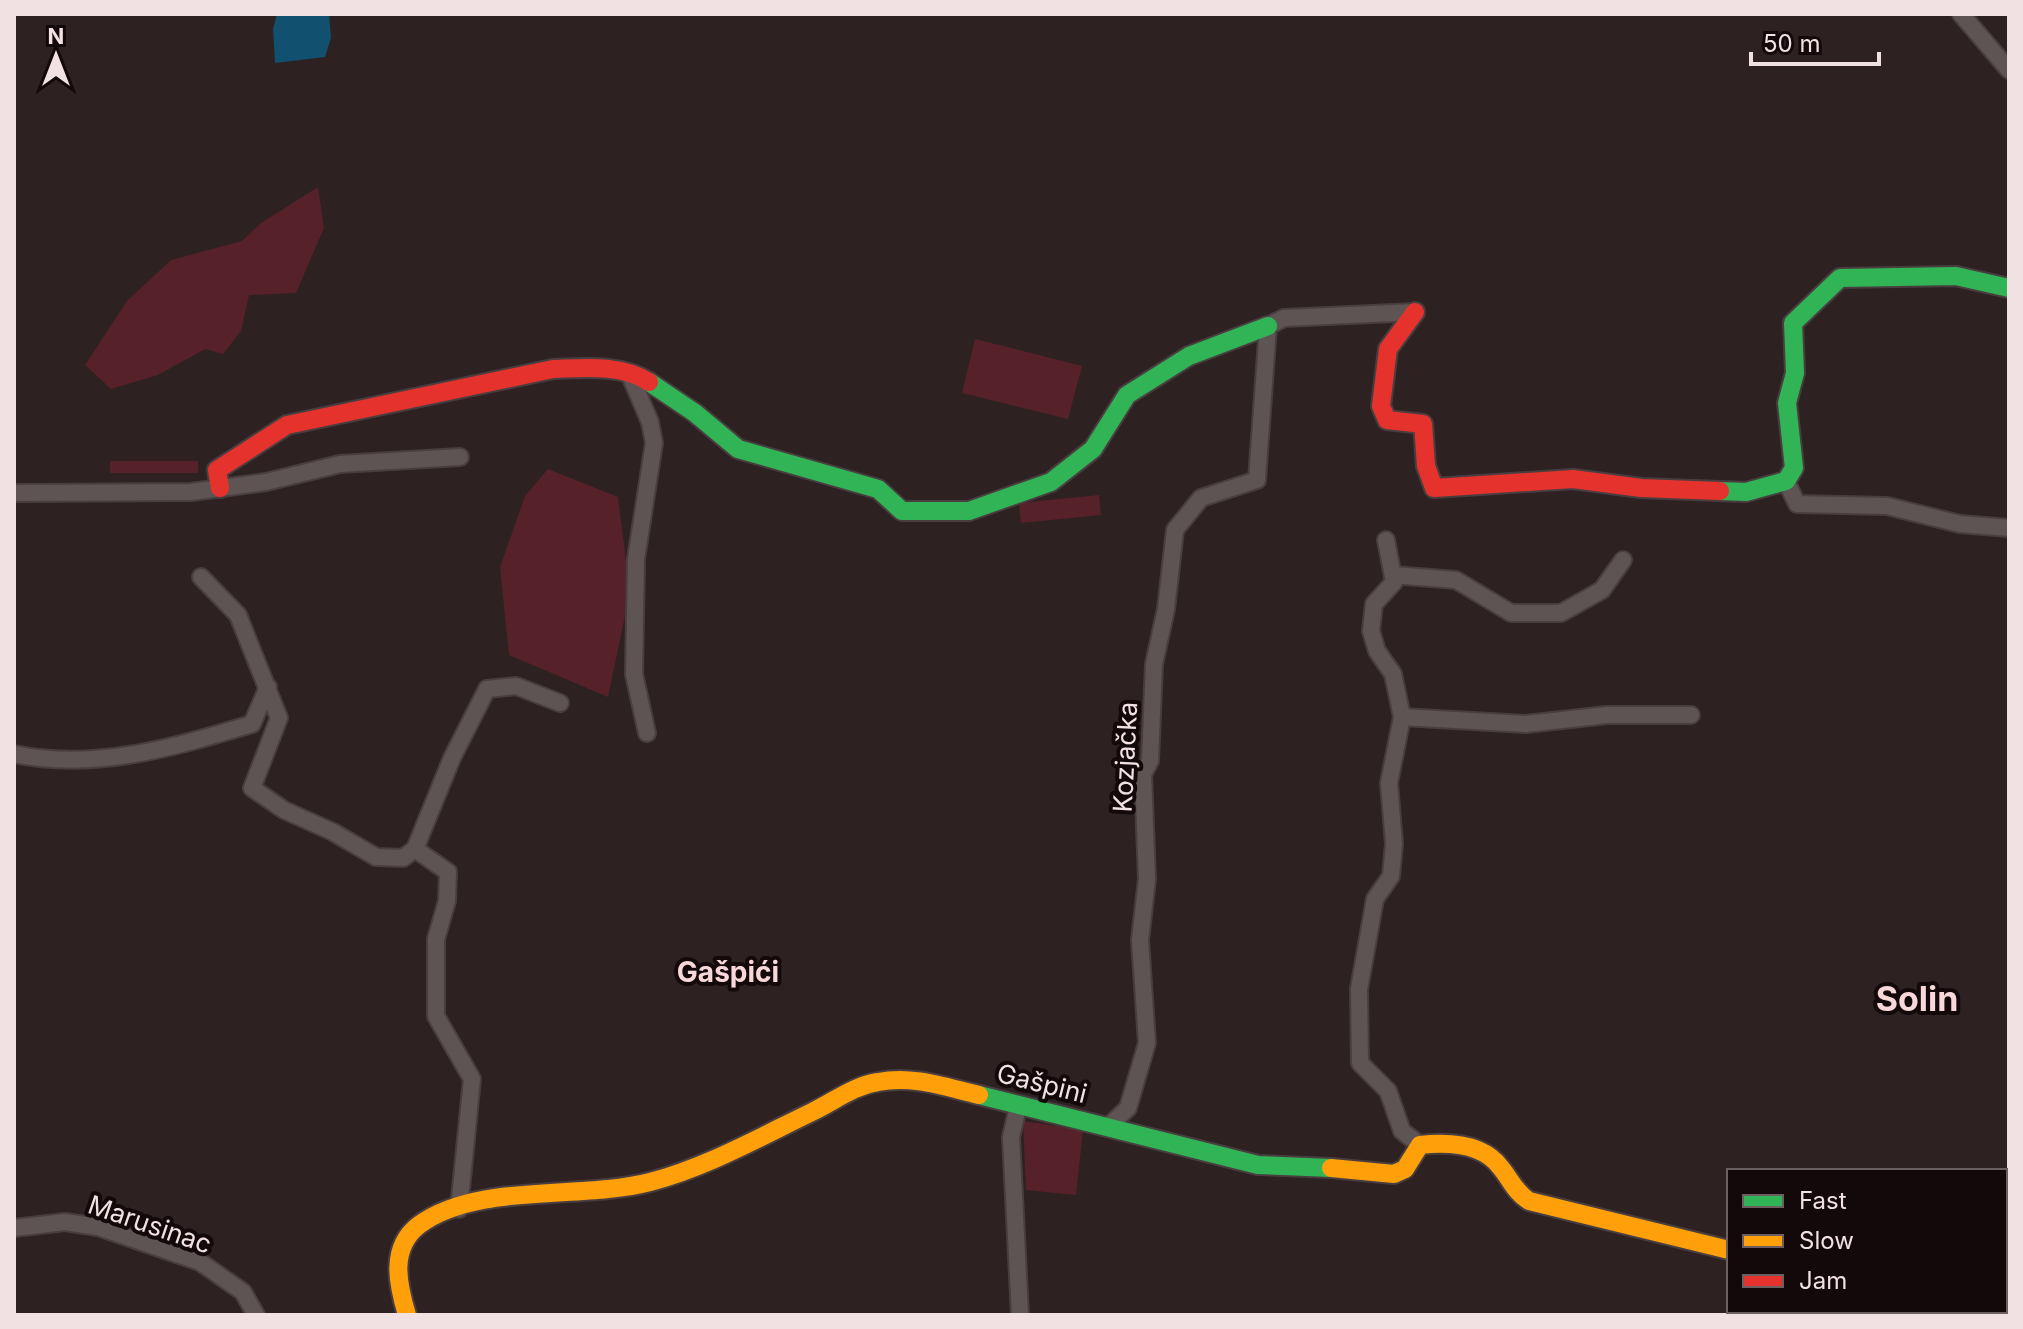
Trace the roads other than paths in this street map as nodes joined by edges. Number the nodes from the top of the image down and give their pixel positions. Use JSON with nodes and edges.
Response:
{"nodes":[{"id":1,"x":1961,"y":14,"type":"edge"},
{"id":2,"x":2009,"y":70,"type":"edge"},
{"id":3,"x":2009,"y":288,"type":"edge"},
{"id":4,"x":1415,"y":312,"type":"joint"},
{"id":5,"x":1268,"y":326,"type":"junction"},
{"id":6,"x":629,"y":373,"type":"junction"},
{"id":7,"x":460,"y":457,"type":"dead end"},
{"id":8,"x":1786,"y":481,"type":"junction"},
{"id":9,"x":220,"y":488,"type":"junction"},
{"id":10,"x":14,"y":493,"type":"edge"},
{"id":11,"x":2009,"y":528,"type":"edge"},
{"id":12,"x":1386,"y":540,"type":"dead end"},
{"id":13,"x":1623,"y":560,"type":"dead end"},
{"id":14,"x":1393,"y":575,"type":"junction"},
{"id":15,"x":201,"y":577,"type":"dead end"},
{"id":16,"x":268,"y":687,"type":"junction"},
{"id":17,"x":560,"y":703,"type":"dead end"},
{"id":18,"x":1691,"y":715,"type":"dead end"},
{"id":19,"x":1402,"y":717,"type":"junction"},
{"id":20,"x":647,"y":733,"type":"dead end"},
{"id":21,"x":14,"y":754,"type":"edge"},
{"id":22,"x":415,"y":849,"type":"junction"},
{"id":23,"x":1018,"y":1107,"type":"junction"},
{"id":24,"x":1110,"y":1125,"type":"junction"},
{"id":25,"x":1420,"y":1145,"type":"junction"},
{"id":26,"x":459,"y":1209,"type":"junction"},
{"id":27,"x":14,"y":1228,"type":"edge"},
{"id":28,"x":1727,"y":1250,"type":"edge"},
{"id":29,"x":256,"y":1315,"type":"edge"},
{"id":30,"x":407,"y":1315,"type":"edge"},
{"id":31,"x":1020,"y":1315,"type":"edge"}],
"edges":[{"from":1,"to":2,"type":"street"},
{"from":3,"to":8,"type":"street"},
{"from":4,"to":5,"type":"street"},
{"from":4,"to":8,"type":"street"},
{"from":5,"to":6,"type":"street"},
{"from":5,"to":24,"type":"street","name":"Kozjačka"},
{"from":6,"to":9,"type":"street"},
{"from":6,"to":20,"type":"street"},
{"from":7,"to":9,"type":"street"},
{"from":8,"to":11,"type":"street"},
{"from":9,"to":10,"type":"street"},
{"from":12,"to":14,"type":"street"},
{"from":13,"to":14,"type":"street"},
{"from":14,"to":19,"type":"street"},
{"from":15,"to":16,"type":"street"},
{"from":16,"to":21,"type":"street"},
{"from":16,"to":22,"type":"street"},
{"from":17,"to":22,"type":"street"},
{"from":18,"to":19,"type":"street"},
{"from":19,"to":25,"type":"street"},
{"from":22,"to":26,"type":"street"},
{"from":23,"to":24,"type":"street","name":"Gašpini"},
{"from":23,"to":26,"type":"street","name":"Gašpini"},
{"from":23,"to":31,"type":"street"},
{"from":24,"to":25,"type":"street","name":"Gašpini"},
{"from":25,"to":28,"type":"street"},
{"from":26,"to":30,"type":"street","name":"Gašpini"},
{"from":27,"to":29,"type":"street","name":"Marusinac"}]}
